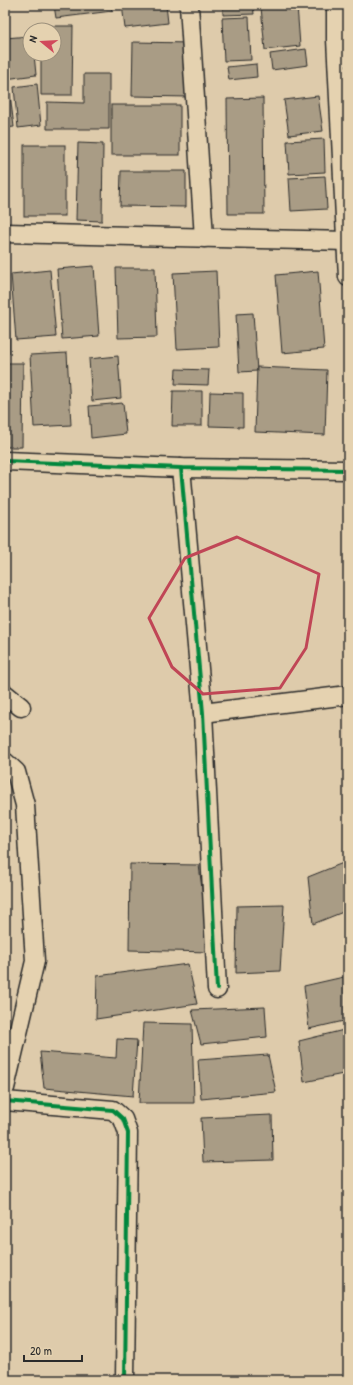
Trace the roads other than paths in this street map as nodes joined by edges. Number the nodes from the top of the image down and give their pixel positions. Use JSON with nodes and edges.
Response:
{"nodes":[{"id":1,"x":189,"y":5,"type":"edge"},
{"id":2,"x":336,"y":5,"type":"edge"},
{"id":3,"x":342,"y":39,"type":"edge"},
{"id":4,"x":5,"y":233,"type":"edge"},
{"id":5,"x":204,"y":238,"type":"junction"},
{"id":6,"x":347,"y":241,"type":"edge"},
{"id":7,"x":348,"y":277,"type":"edge"},
{"id":8,"x":5,"y":461,"type":"edge"},
{"id":9,"x":180,"y":468,"type":"junction"},
{"id":10,"x":348,"y":470,"type":"edge"},
{"id":11,"x":5,"y":694,"type":"edge"},
{"id":12,"x":348,"y":696,"type":"edge"},
{"id":13,"x":21,"y":708,"type":"dead end"},
{"id":14,"x":203,"y":713,"type":"junction"},
{"id":15,"x":5,"y":762,"type":"edge"},
{"id":16,"x":217,"y":989,"type":"dead end"},
{"id":17,"x":5,"y":1088,"type":"edge"},
{"id":18,"x":5,"y":1101,"type":"edge"},
{"id":19,"x":125,"y":1380,"type":"edge"}],
"edges":[{"from":1,"to":5,"type":"street"},
{"from":2,"to":3,"type":"street"},
{"from":3,"to":6,"type":"street"},
{"from":4,"to":5,"type":"street"},
{"from":5,"to":6,"type":"street"},
{"from":6,"to":7,"type":"street"},
{"from":8,"to":9,"type":"street"},
{"from":9,"to":10,"type":"street"},
{"from":9,"to":14,"type":"street"},
{"from":11,"to":13,"type":"street"},
{"from":12,"to":14,"type":"street"},
{"from":14,"to":16,"type":"street"},
{"from":15,"to":17,"type":"street"},
{"from":18,"to":19,"type":"street"}]}
